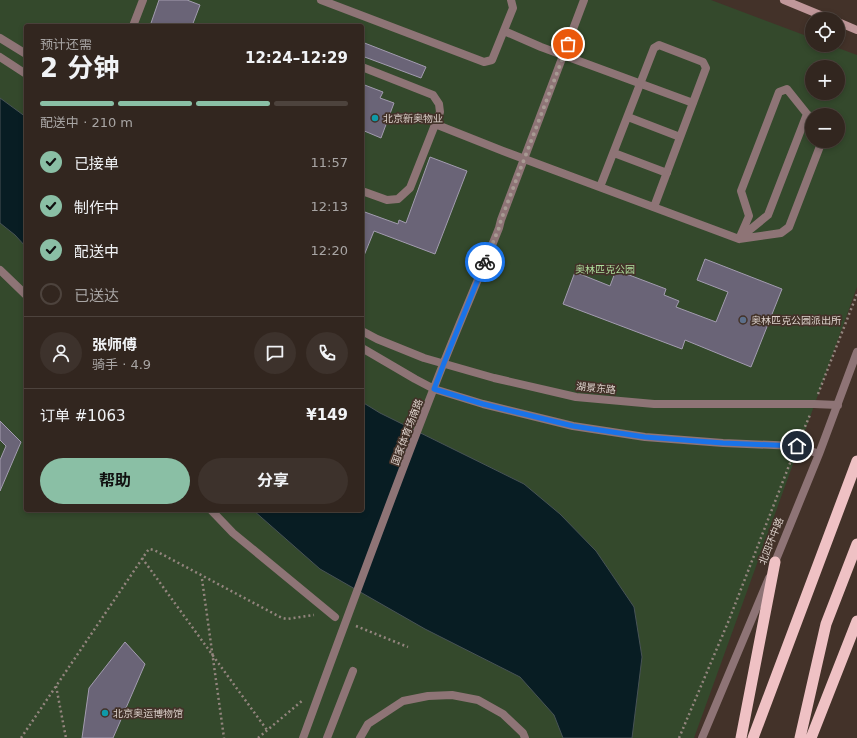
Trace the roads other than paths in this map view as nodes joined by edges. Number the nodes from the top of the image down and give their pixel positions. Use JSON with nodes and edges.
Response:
{"nodes":[{"id":1,"x":143,"y":0,"type":"edge"},
{"id":2,"x":321,"y":0,"type":"edge"},
{"id":3,"x":511,"y":0,"type":"edge"},
{"id":4,"x":584,"y":0,"type":"edge"},
{"id":5,"x":784,"y":0,"type":"edge"},
{"id":6,"x":813,"y":12,"type":"edge"},
{"id":7,"x":134,"y":24,"type":"edge"},
{"id":8,"x":845,"y":25,"type":"edge"},
{"id":9,"x":857,"y":30,"type":"edge"},
{"id":10,"x":504,"y":31,"type":"junction"},
{"id":11,"x":0,"y":38,"type":"edge"},
{"id":12,"x":24,"y":53,"type":"edge"},
{"id":13,"x":563,"y":55,"type":"junction"},
{"id":14,"x":0,"y":57,"type":"edge"},
{"id":15,"x":364,"y":68,"type":"edge"},
{"id":16,"x":24,"y":73,"type":"edge"},
{"id":17,"x":640,"y":83,"type":"junction"},
{"id":18,"x":693,"y":103,"type":"junction"},
{"id":19,"x":805,"y":112,"type":"edge"},
{"id":20,"x":628,"y":117,"type":"junction"},
{"id":21,"x":805,"y":119,"type":"edge"},
{"id":22,"x":436,"y":124,"type":"junction"},
{"id":23,"x":680,"y":137,"type":"junction"},
{"id":24,"x":819,"y":148,"type":"edge"},
{"id":25,"x":614,"y":153,"type":"junction"},
{"id":26,"x":524,"y":159,"type":"junction"},
{"id":27,"x":667,"y":173,"type":"junction"},
{"id":28,"x":600,"y":187,"type":"junction"},
{"id":29,"x":364,"y":192,"type":"edge"},
{"id":30,"x":654,"y":207,"type":"junction"},
{"id":31,"x":739,"y":239,"type":"junction"},
{"id":32,"x":0,"y":270,"type":"edge"},
{"id":33,"x":24,"y":293,"type":"edge"},
{"id":34,"x":364,"y":332,"type":"edge"},
{"id":35,"x":364,"y":349,"type":"edge"},
{"id":36,"x":857,"y":352,"type":"edge"},
{"id":37,"x":444,"y":363,"type":"junction"},
{"id":38,"x":434,"y":389,"type":"junction"},
{"id":39,"x":838,"y":405,"type":"junction"},
{"id":40,"x":819,"y":454,"type":"junction"},
{"id":41,"x":857,"y":461,"type":"edge"},
{"id":42,"x":213,"y":512,"type":"edge"},
{"id":43,"x":857,"y":544,"type":"edge"},
{"id":44,"x":775,"y":562,"type":"junction"},
{"id":45,"x":334,"y":617,"type":"road end"},
{"id":46,"x":857,"y":621,"type":"edge"},
{"id":47,"x":352,"y":671,"type":"dead end"},
{"id":48,"x":303,"y":738,"type":"edge"},
{"id":49,"x":327,"y":738,"type":"edge"},
{"id":50,"x":360,"y":738,"type":"edge"},
{"id":51,"x":525,"y":738,"type":"edge"},
{"id":52,"x":702,"y":738,"type":"edge"},
{"id":53,"x":741,"y":738,"type":"edge"},
{"id":54,"x":753,"y":738,"type":"edge"},
{"id":55,"x":800,"y":738,"type":"edge"},
{"id":56,"x":811,"y":738,"type":"edge"}],
"edges":[{"from":1,"to":7,"type":"street"},
{"from":2,"to":10,"type":"street"},
{"from":3,"to":10,"type":"street"},
{"from":4,"to":13,"type":"street","name":"国家体育场南路"},
{"from":5,"to":6,"type":"main road"},
{"from":8,"to":9,"type":"main road"},
{"from":10,"to":13,"type":"street"},
{"from":11,"to":12,"type":"street"},
{"from":13,"to":17,"type":"street"},
{"from":13,"to":26,"type":"street","name":"国家体育场南路"},
{"from":14,"to":16,"type":"street"},
{"from":15,"to":22,"type":"street"},
{"from":17,"to":18,"type":"street"},
{"from":17,"to":18,"type":"street"},
{"from":17,"to":20,"type":"street"},
{"from":18,"to":23,"type":"street"},
{"from":19,"to":31,"type":"street"},
{"from":20,"to":23,"type":"street"},
{"from":20,"to":25,"type":"street"},
{"from":21,"to":31,"type":"street"},
{"from":22,"to":26,"type":"street"},
{"from":22,"to":29,"type":"street"},
{"from":23,"to":27,"type":"street"},
{"from":24,"to":31,"type":"street"},
{"from":25,"to":27,"type":"street"},
{"from":25,"to":28,"type":"street"},
{"from":26,"to":28,"type":"street"},
{"from":26,"to":37,"type":"street","name":"国家体育场南路"},
{"from":27,"to":30,"type":"street"},
{"from":28,"to":30,"type":"street"},
{"from":30,"to":31,"type":"street"},
{"from":32,"to":33,"type":"street"},
{"from":34,"to":37,"type":"street","name":"湖景东路"},
{"from":35,"to":38,"type":"street"},
{"from":36,"to":39,"type":"street","name":"北四环中路"},
{"from":37,"to":38,"type":"street","name":"国家体育场南路"},
{"from":37,"to":39,"type":"street","name":"湖景东路"},
{"from":38,"to":40,"type":"street"},
{"from":38,"to":48,"type":"street","name":"国家体育场南路"},
{"from":39,"to":40,"type":"street","name":"北四环中路"},
{"from":40,"to":44,"type":"street","name":"北四环中路"},
{"from":41,"to":54,"type":"highway"},
{"from":42,"to":45,"type":"street"},
{"from":43,"to":55,"type":"highway"},
{"from":44,"to":52,"type":"street","name":"北四环中路"},
{"from":44,"to":53,"type":"highway"},
{"from":46,"to":56,"type":"highway"},
{"from":47,"to":49,"type":"street"},
{"from":50,"to":51,"type":"street"}]}
